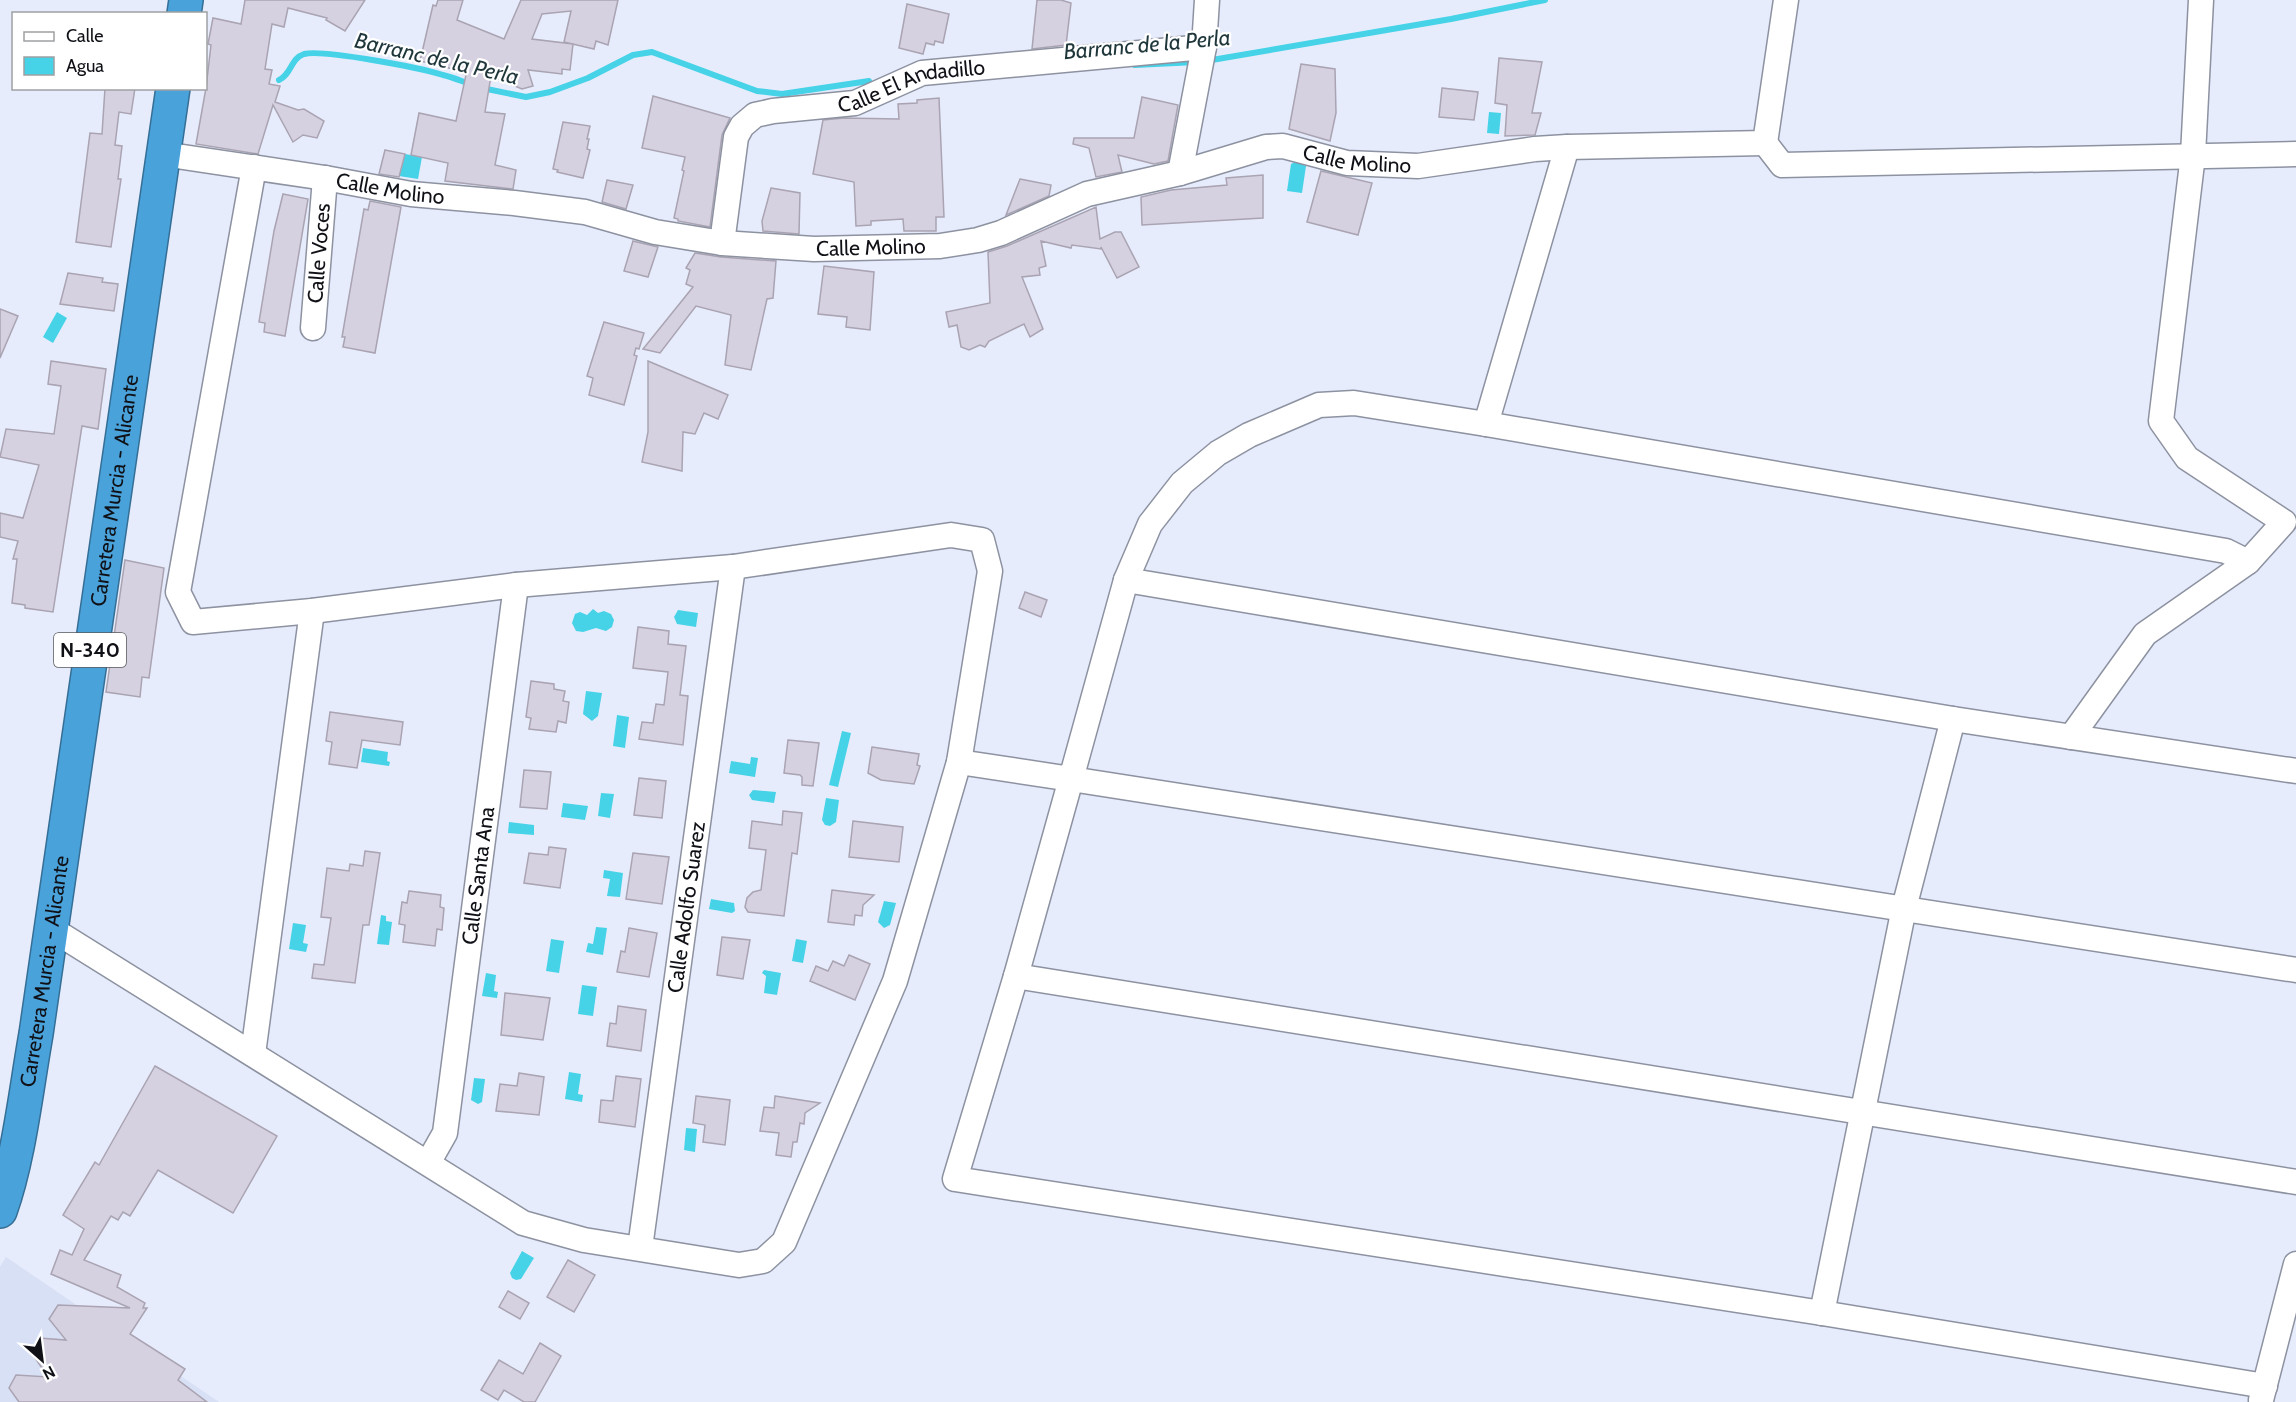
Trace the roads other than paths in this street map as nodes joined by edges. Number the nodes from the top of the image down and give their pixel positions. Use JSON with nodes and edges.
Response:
{"nodes":[{"id":1,"x":1207,"y":0,"type":"edge"},
{"id":2,"x":1786,"y":0,"type":"edge"},
{"id":3,"x":2201,"y":0,"type":"edge"},
{"id":4,"x":1204,"y":47,"type":"junction"},
{"id":5,"x":173,"y":90,"type":"edge"},
{"id":6,"x":1765,"y":143,"type":"junction"},
{"id":7,"x":1567,"y":147,"type":"junction"},
{"id":8,"x":163,"y":154,"type":"junction"},
{"id":9,"x":2296,"y":154,"type":"edge"},
{"id":10,"x":2193,"y":155,"type":"junction"},
{"id":11,"x":254,"y":167,"type":"junction"},
{"id":12,"x":1180,"y":173,"type":"junction"},
{"id":13,"x":325,"y":178,"type":"junction"},
{"id":14,"x":722,"y":243,"type":"junction"},
{"id":15,"x":313,"y":328,"type":"dead end"},
{"id":16,"x":1486,"y":423,"type":"junction"},
{"id":17,"x":2248,"y":562,"type":"junction"},
{"id":18,"x":733,"y":567,"type":"junction"},
{"id":19,"x":1126,"y":580,"type":"junction"},
{"id":20,"x":516,"y":585,"type":"junction"},
{"id":21,"x":312,"y":611,"type":"junction"},
{"id":22,"x":1953,"y":719,"type":"junction"},
{"id":23,"x":2071,"y":736,"type":"junction"},
{"id":24,"x":959,"y":762,"type":"junction"},
{"id":25,"x":2296,"y":771,"type":"edge"},
{"id":26,"x":1071,"y":779,"type":"junction"},
{"id":27,"x":1904,"y":908,"type":"junction"},
{"id":28,"x":51,"y":927,"type":"junction"},
{"id":29,"x":2296,"y":970,"type":"edge"},
{"id":30,"x":1016,"y":976,"type":"junction"},
{"id":31,"x":253,"y":1054,"type":"junction"},
{"id":32,"x":1863,"y":1110,"type":"junction"},
{"id":33,"x":428,"y":1163,"type":"junction"},
{"id":34,"x":2296,"y":1182,"type":"edge"},
{"id":35,"x":0,"y":1211,"type":"edge"},
{"id":36,"x":640,"y":1248,"type":"junction"},
{"id":37,"x":2296,"y":1264,"type":"edge"},
{"id":38,"x":1822,"y":1313,"type":"junction"},
{"id":39,"x":2263,"y":1394,"type":"edge"}],
"edges":[{"from":1,"to":4,"type":"street"},
{"from":2,"to":6,"type":"street"},
{"from":3,"to":10,"type":"street"},
{"from":4,"to":12,"type":"street"},
{"from":4,"to":14,"type":"street","name":"Calle El Andadillo"},
{"from":5,"to":8,"type":"highway","name":"Carretera Murcia - Alicante","number":"N-340"},
{"from":6,"to":7,"type":"street","name":"Calle Molino"},
{"from":6,"to":10,"type":"street"},
{"from":7,"to":12,"type":"street","name":"Calle Molino"},
{"from":7,"to":16,"type":"street"},
{"from":8,"to":11,"type":"street","name":"Calle Molino"},
{"from":8,"to":28,"type":"highway","name":"Carretera Murcia - Alicante","number":"N-340"},
{"from":9,"to":10,"type":"street"},
{"from":10,"to":17,"type":"street"},
{"from":11,"to":13,"type":"street","name":"Calle Molino"},
{"from":11,"to":21,"type":"street"},
{"from":12,"to":14,"type":"street","name":"Calle Molino"},
{"from":13,"to":14,"type":"street","name":"Calle Molino"},
{"from":13,"to":15,"type":"street","name":"Calle Voces"},
{"from":16,"to":17,"type":"street"},
{"from":16,"to":19,"type":"street"},
{"from":17,"to":23,"type":"street"},
{"from":18,"to":20,"type":"street"},
{"from":18,"to":24,"type":"street"},
{"from":18,"to":36,"type":"street","name":"Calle Adolfo Suarez"},
{"from":19,"to":22,"type":"street"},
{"from":19,"to":26,"type":"street"},
{"from":20,"to":21,"type":"street"},
{"from":20,"to":33,"type":"street","name":"Calle Santa Ana"},
{"from":21,"to":31,"type":"street"},
{"from":22,"to":23,"type":"street"},
{"from":22,"to":27,"type":"street"},
{"from":23,"to":25,"type":"street"},
{"from":24,"to":26,"type":"street"},
{"from":24,"to":36,"type":"street"},
{"from":26,"to":27,"type":"street"},
{"from":26,"to":30,"type":"street"},
{"from":27,"to":29,"type":"street"},
{"from":27,"to":32,"type":"street"},
{"from":28,"to":31,"type":"street"},
{"from":28,"to":35,"type":"highway","name":"Carretera Murcia - Alicante","number":"N-340"},
{"from":30,"to":32,"type":"street"},
{"from":30,"to":38,"type":"street"},
{"from":31,"to":33,"type":"street"},
{"from":32,"to":34,"type":"street"},
{"from":32,"to":38,"type":"street"},
{"from":33,"to":36,"type":"street"},
{"from":37,"to":39,"type":"street"},
{"from":38,"to":39,"type":"street"}]}
